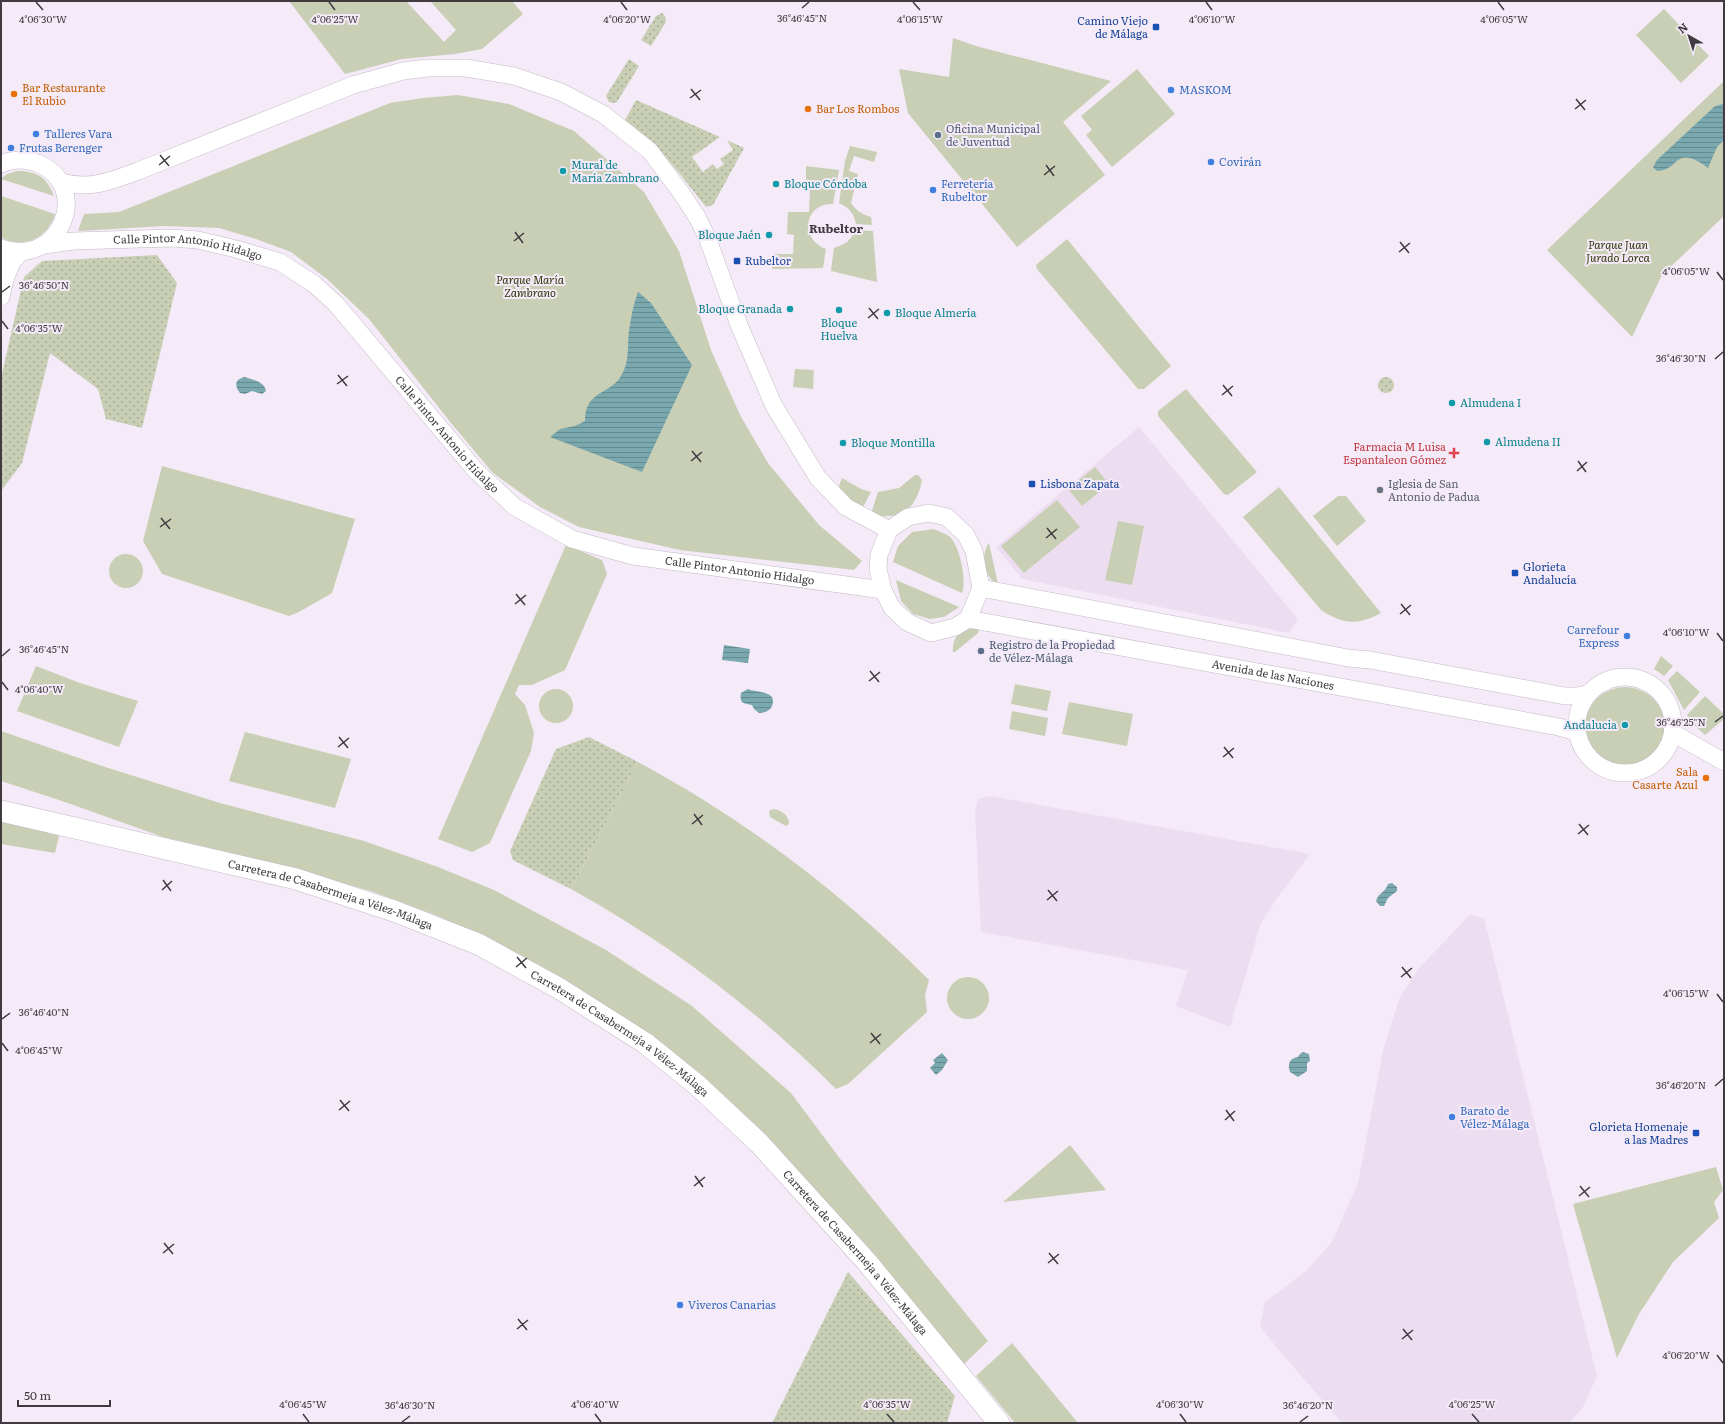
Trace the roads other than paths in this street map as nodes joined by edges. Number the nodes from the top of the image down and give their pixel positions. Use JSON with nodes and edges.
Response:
{"nodes":[{"id":1,"x":1,"y":164,"type":"edge"},
{"id":2,"x":61,"y":182,"type":"junction"},
{"id":3,"x":44,"y":245,"type":"junction"},
{"id":4,"x":1,"y":249,"type":"edge"},
{"id":5,"x":21,"y":252,"type":"junction"},
{"id":6,"x":5,"y":278,"type":"junction"},
{"id":7,"x":1,"y":297,"type":"edge"},
{"id":8,"x":889,"y":530,"type":"junction"},
{"id":9,"x":981,"y":588,"type":"junction"},
{"id":10,"x":883,"y":590,"type":"junction"},
{"id":11,"x":968,"y":619,"type":"junction"},
{"id":12,"x":1590,"y":693,"type":"junction"},
{"id":13,"x":1577,"y":732,"type":"junction"},
{"id":14,"x":1673,"y":734,"type":"junction"},
{"id":15,"x":1724,"y":762,"type":"edge"},
{"id":16,"x":3,"y":802,"type":"edge"},
{"id":17,"x":999,"y":1423,"type":"edge"}],
"edges":[{"from":1,"to":2,"type":"street"},
{"from":2,"to":3,"type":"street"},
{"from":2,"to":8,"type":"street"},
{"from":3,"to":5,"type":"street"},
{"from":3,"to":10,"type":"street","name":"Calle Pintor Antonio Hidalgo"},
{"from":4,"to":5,"type":"street"},
{"from":4,"to":6,"type":"street"},
{"from":5,"to":6,"type":"street"},
{"from":6,"to":7,"type":"street"},
{"from":8,"to":9,"type":"street"},
{"from":8,"to":10,"type":"street"},
{"from":9,"to":11,"type":"street"},
{"from":9,"to":12,"type":"street"},
{"from":10,"to":11,"type":"street"},
{"from":11,"to":13,"type":"street","name":"Avenida de las Naciones"},
{"from":12,"to":13,"type":"street"},
{"from":12,"to":14,"type":"street"},
{"from":13,"to":14,"type":"street"},
{"from":14,"to":15,"type":"street"},
{"from":16,"to":17,"type":"main road","name":"Carretera de Casabermeja a Vélez-Málaga"}]}
